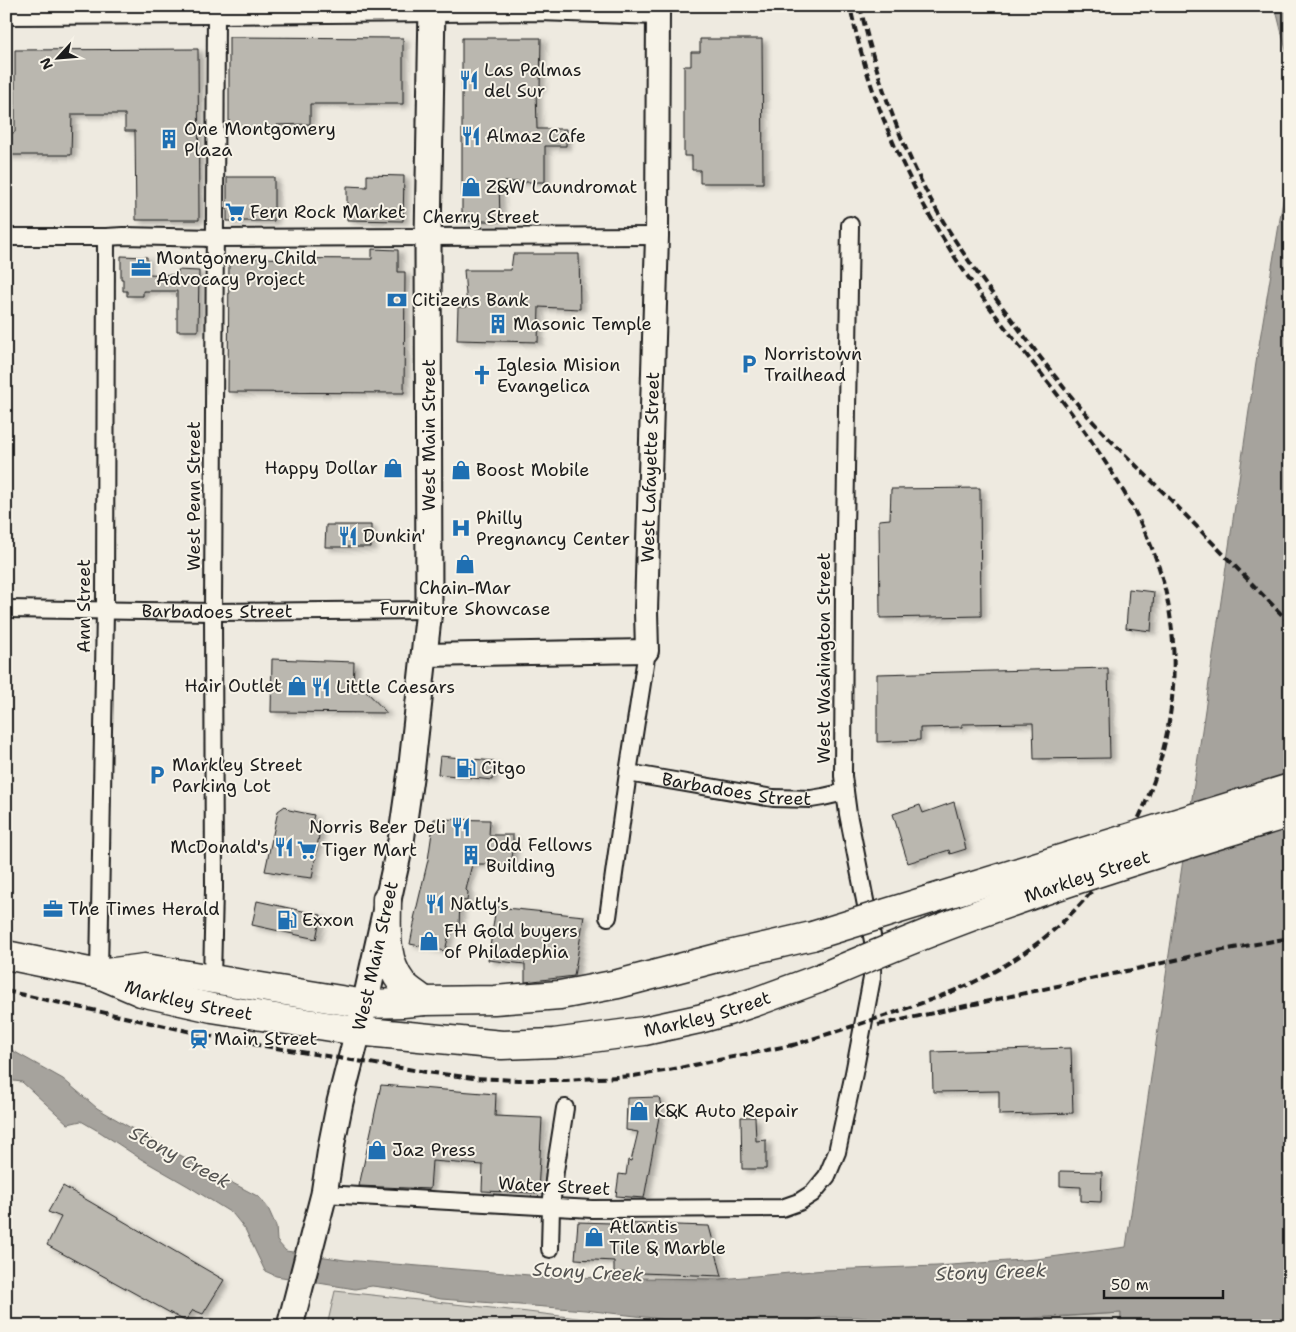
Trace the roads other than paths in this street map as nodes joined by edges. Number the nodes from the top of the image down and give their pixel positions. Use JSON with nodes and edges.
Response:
{"nodes":[{"id":1,"x":432,"y":8,"type":"edge"},
{"id":2,"x":658,"y":10,"type":"edge"},
{"id":3,"x":6,"y":12,"type":"edge"},
{"id":4,"x":216,"y":12,"type":"junction"},
{"id":5,"x":850,"y":225,"type":"dead end"},
{"id":6,"x":657,"y":236,"type":"junction"},
{"id":7,"x":6,"y":237,"type":"edge"},
{"id":8,"x":106,"y":237,"type":"junction"},
{"id":9,"x":214,"y":238,"type":"junction"},
{"id":10,"x":428,"y":238,"type":"junction"},
{"id":11,"x":6,"y":609,"type":"edge"},
{"id":12,"x":105,"y":610,"type":"junction"},
{"id":13,"x":429,"y":610,"type":"junction"},
{"id":14,"x":213,"y":612,"type":"junction"},
{"id":15,"x":647,"y":652,"type":"junction"},
{"id":16,"x":425,"y":655,"type":"junction"},
{"id":17,"x":628,"y":773,"type":"junction"},
{"id":18,"x":1290,"y":788,"type":"edge"},
{"id":19,"x":845,"y":792,"type":"junction"},
{"id":20,"x":1290,"y":813,"type":"edge"},
{"id":21,"x":388,"y":899,"type":"junction"},
{"id":22,"x":608,"y":917,"type":"dead end"},
{"id":23,"x":6,"y":956,"type":"edge"},
{"id":24,"x":99,"y":974,"type":"junction"},
{"id":25,"x":212,"y":980,"type":"junction"},
{"id":26,"x":424,"y":1001,"type":"junction"},
{"id":27,"x":365,"y":1004,"type":"junction"},
{"id":28,"x":358,"y":1031,"type":"junction"},
{"id":29,"x":565,"y":1108,"type":"dead end"},
{"id":30,"x":322,"y":1202,"type":"junction"},
{"id":31,"x":551,"y":1207,"type":"junction"},
{"id":32,"x":782,"y":1208,"type":"joint"},
{"id":33,"x":550,"y":1249,"type":"dead end"},
{"id":34,"x":290,"y":1326,"type":"edge"}],
"edges":[{"from":1,"to":2,"type":"street"},
{"from":1,"to":4,"type":"street"},
{"from":1,"to":10,"type":"main road","name":"West Main Street"},
{"from":2,"to":6,"type":"street","name":"West Lafayette Street"},
{"from":3,"to":4,"type":"street"},
{"from":4,"to":9,"type":"street","name":"West Penn Street"},
{"from":5,"to":19,"type":"street","name":"West Washington Street"},
{"from":6,"to":10,"type":"street","name":"Cherry Street"},
{"from":6,"to":15,"type":"street","name":"West Lafayette Street"},
{"from":7,"to":8,"type":"street","name":"Cherry Street"},
{"from":8,"to":9,"type":"street","name":"Cherry Street"},
{"from":8,"to":12,"type":"street","name":"Ann Street"},
{"from":9,"to":10,"type":"street","name":"Cherry Street"},
{"from":9,"to":14,"type":"street","name":"West Penn Street"},
{"from":10,"to":13,"type":"main road","name":"West Main Street"},
{"from":11,"to":12,"type":"street","name":"Barbadoes Street"},
{"from":12,"to":14,"type":"street","name":"Barbadoes Street"},
{"from":12,"to":24,"type":"street","name":"Ann Street"},
{"from":13,"to":14,"type":"street","name":"Barbadoes Street"},
{"from":13,"to":16,"type":"main road","name":"West Main Street"},
{"from":14,"to":25,"type":"street","name":"West Penn Street"},
{"from":15,"to":16,"type":"street"},
{"from":15,"to":17,"type":"street","name":"West Lafayette Street"},
{"from":16,"to":21,"type":"main road","name":"West Main Street"},
{"from":17,"to":19,"type":"street","name":"Barbadoes Street"},
{"from":17,"to":22,"type":"street","name":"West Lafayette Street"},
{"from":18,"to":26,"type":"highway","name":"Markley Street","bridge":true},
{"from":19,"to":32,"type":"street","name":"West Washington Street"},
{"from":20,"to":28,"type":"highway","name":"Markley Street","bridge":true},
{"from":21,"to":26,"type":"highway"},
{"from":21,"to":27,"type":"main road","name":"West Main Street"},
{"from":23,"to":24,"type":"highway","name":"Markley Street"},
{"from":24,"to":25,"type":"highway","name":"Markley Street"},
{"from":24,"to":28,"type":"highway","name":"Markley Street"},
{"from":25,"to":27,"type":"highway","name":"Markley Street"},
{"from":26,"to":27,"type":"highway","name":"Markley Street"},
{"from":27,"to":28,"type":"main road","name":"West Main Street"},
{"from":28,"to":30,"type":"main road","name":"West Main Street"},
{"from":29,"to":31,"type":"street"},
{"from":30,"to":31,"type":"street","name":"Water Street"},
{"from":30,"to":34,"type":"main road","name":"West Main Street"},
{"from":31,"to":32,"type":"street","name":"Water Street"},
{"from":31,"to":33,"type":"street"}]}
